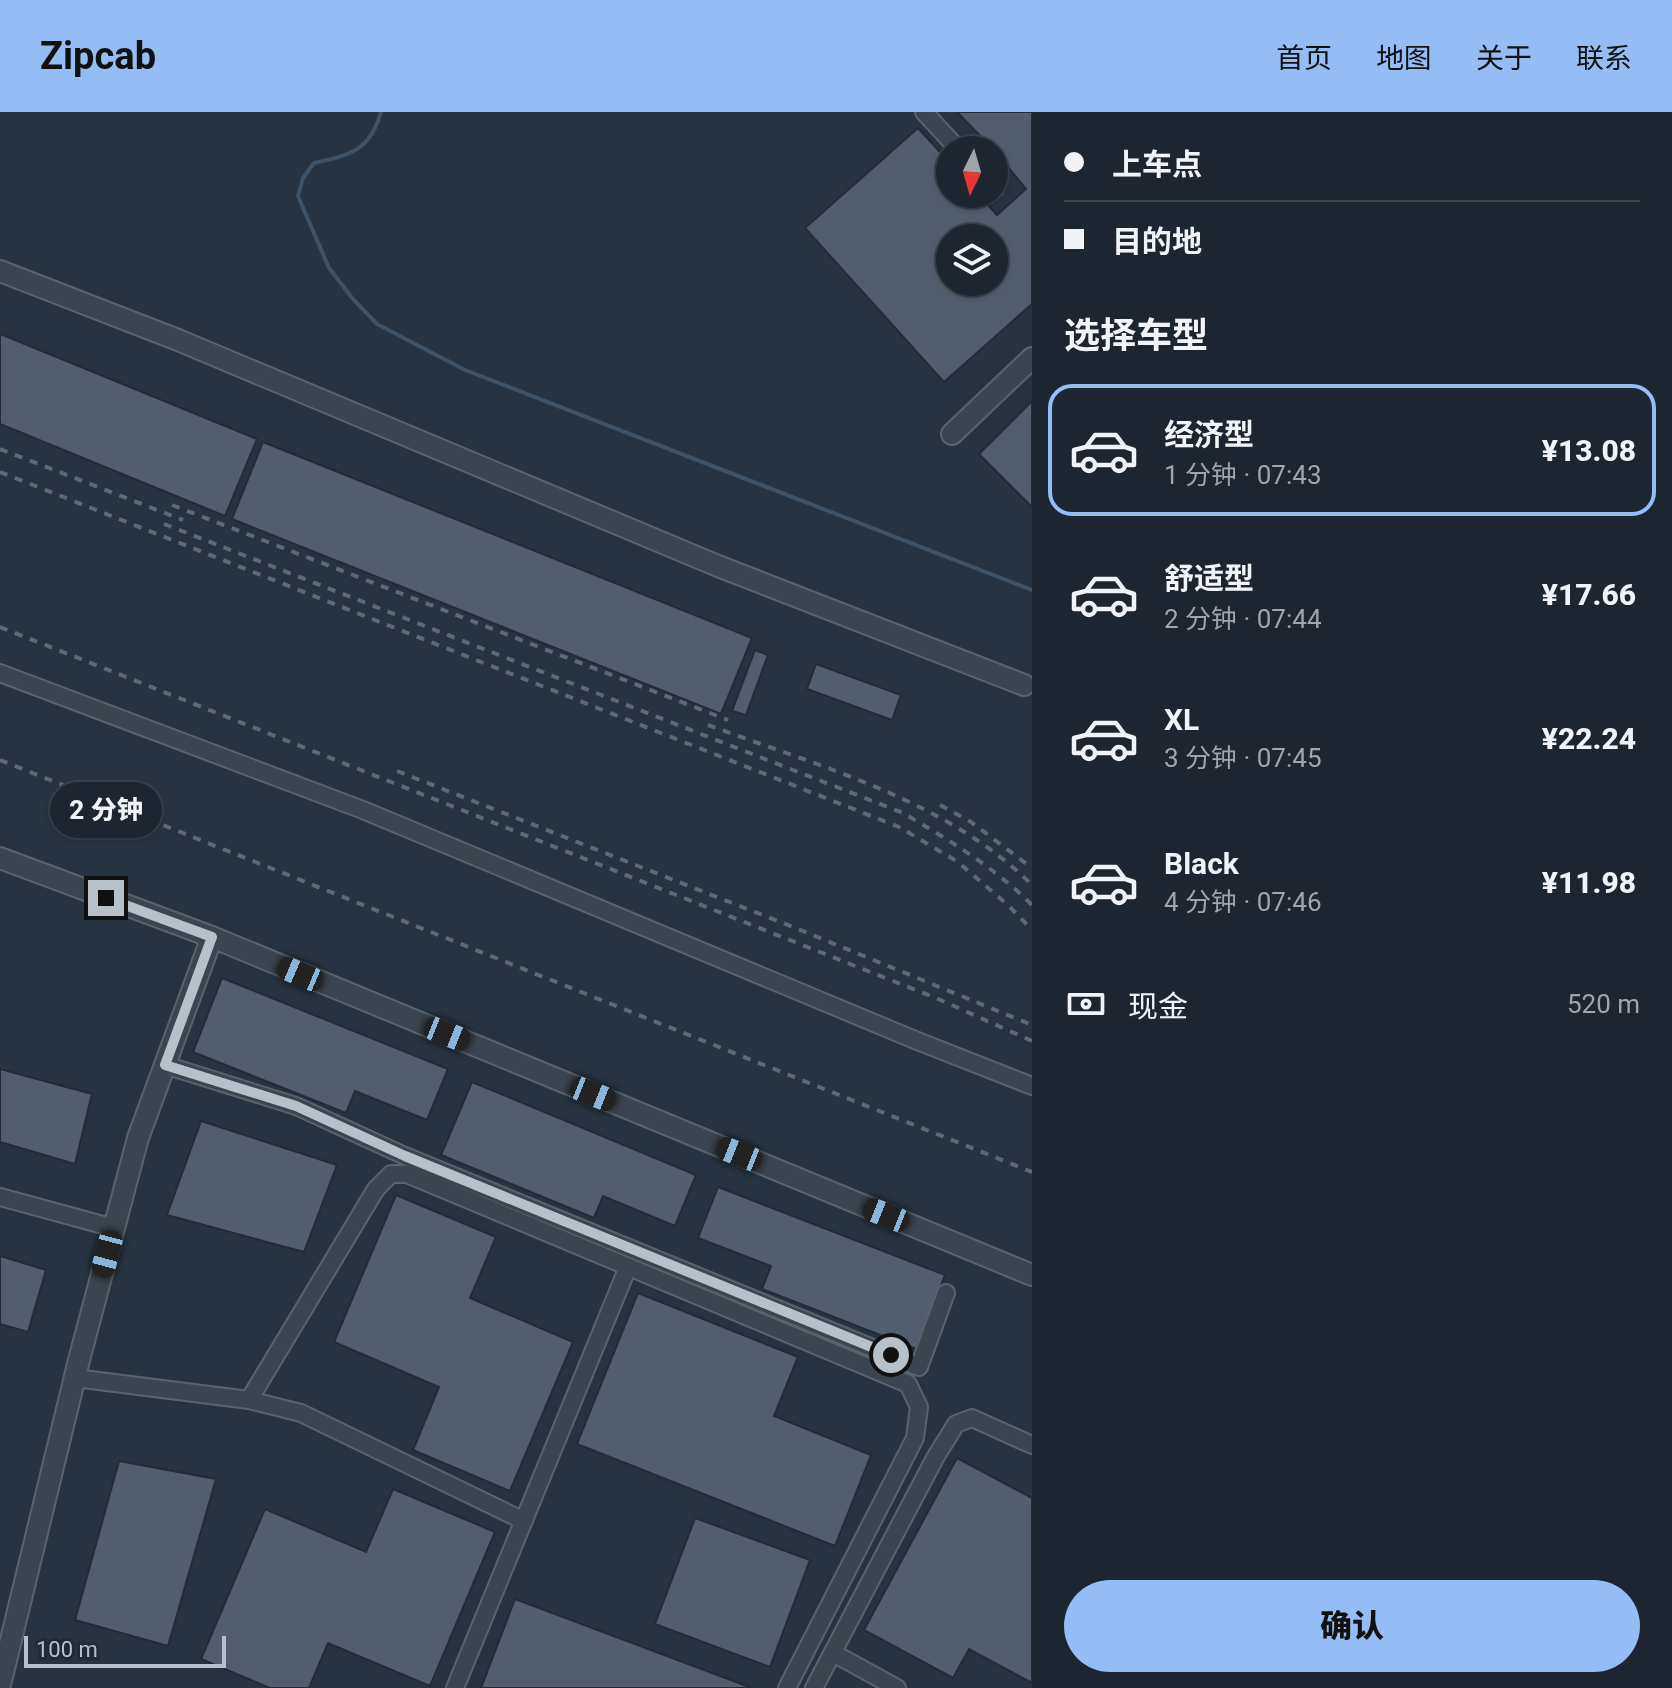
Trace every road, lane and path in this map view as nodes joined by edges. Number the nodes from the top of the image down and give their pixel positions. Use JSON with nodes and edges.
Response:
{"nodes":[{"id":1,"x":924,"y":112,"type":"edge"},
{"id":2,"x":946,"y":136,"type":"edge"},
{"id":3,"x":0,"y":271,"type":"edge"},
{"id":4,"x":1032,"y":358,"type":"edge"},
{"id":5,"x":952,"y":434,"type":"dead end"},
{"id":6,"x":0,"y":673,"type":"edge"},
{"id":7,"x":1024,"y":685,"type":"dead end"},
{"id":8,"x":0,"y":858,"type":"edge"},
{"id":9,"x":212,"y":937,"type":"junction"},
{"id":10,"x":165,"y":1065,"type":"junction"},
{"id":11,"x":1032,"y":1086,"type":"edge"},
{"id":12,"x":0,"y":1197,"type":"edge"},
{"id":13,"x":114,"y":1228,"type":"junction"},
{"id":14,"x":628,"y":1267,"type":"junction"},
{"id":15,"x":1032,"y":1275,"type":"edge"},
{"id":16,"x":946,"y":1293,"type":"dead end"},
{"id":17,"x":75,"y":1378,"type":"junction"},
{"id":18,"x":249,"y":1400,"type":"junction"},
{"id":19,"x":1032,"y":1445,"type":"edge"},
{"id":20,"x":524,"y":1521,"type":"junction"},
{"id":21,"x":833,"y":1653,"type":"junction"},
{"id":22,"x":0,"y":1685,"type":"edge"},
{"id":23,"x":455,"y":1688,"type":"edge"},
{"id":24,"x":787,"y":1688,"type":"edge"},
{"id":25,"x":814,"y":1688,"type":"edge"},
{"id":26,"x":897,"y":1688,"type":"edge"}],
"edges":[{"from":1,"to":2,"type":"street"},
{"from":3,"to":7,"type":"street"},
{"from":4,"to":5,"type":"street"},
{"from":6,"to":11,"type":"street"},
{"from":8,"to":9,"type":"street"},
{"from":9,"to":10,"type":"street"},
{"from":9,"to":15,"type":"street"},
{"from":10,"to":13,"type":"street"},
{"from":10,"to":16,"type":"street"},
{"from":12,"to":13,"type":"street"},
{"from":13,"to":17,"type":"street"},
{"from":14,"to":18,"type":"street"},
{"from":14,"to":20,"type":"street"},
{"from":14,"to":24,"type":"street"},
{"from":17,"to":18,"type":"street"},
{"from":17,"to":22,"type":"street"},
{"from":18,"to":20,"type":"street"},
{"from":19,"to":21,"type":"street"},
{"from":20,"to":23,"type":"street"},
{"from":21,"to":25,"type":"street"},
{"from":21,"to":26,"type":"street"}]}
